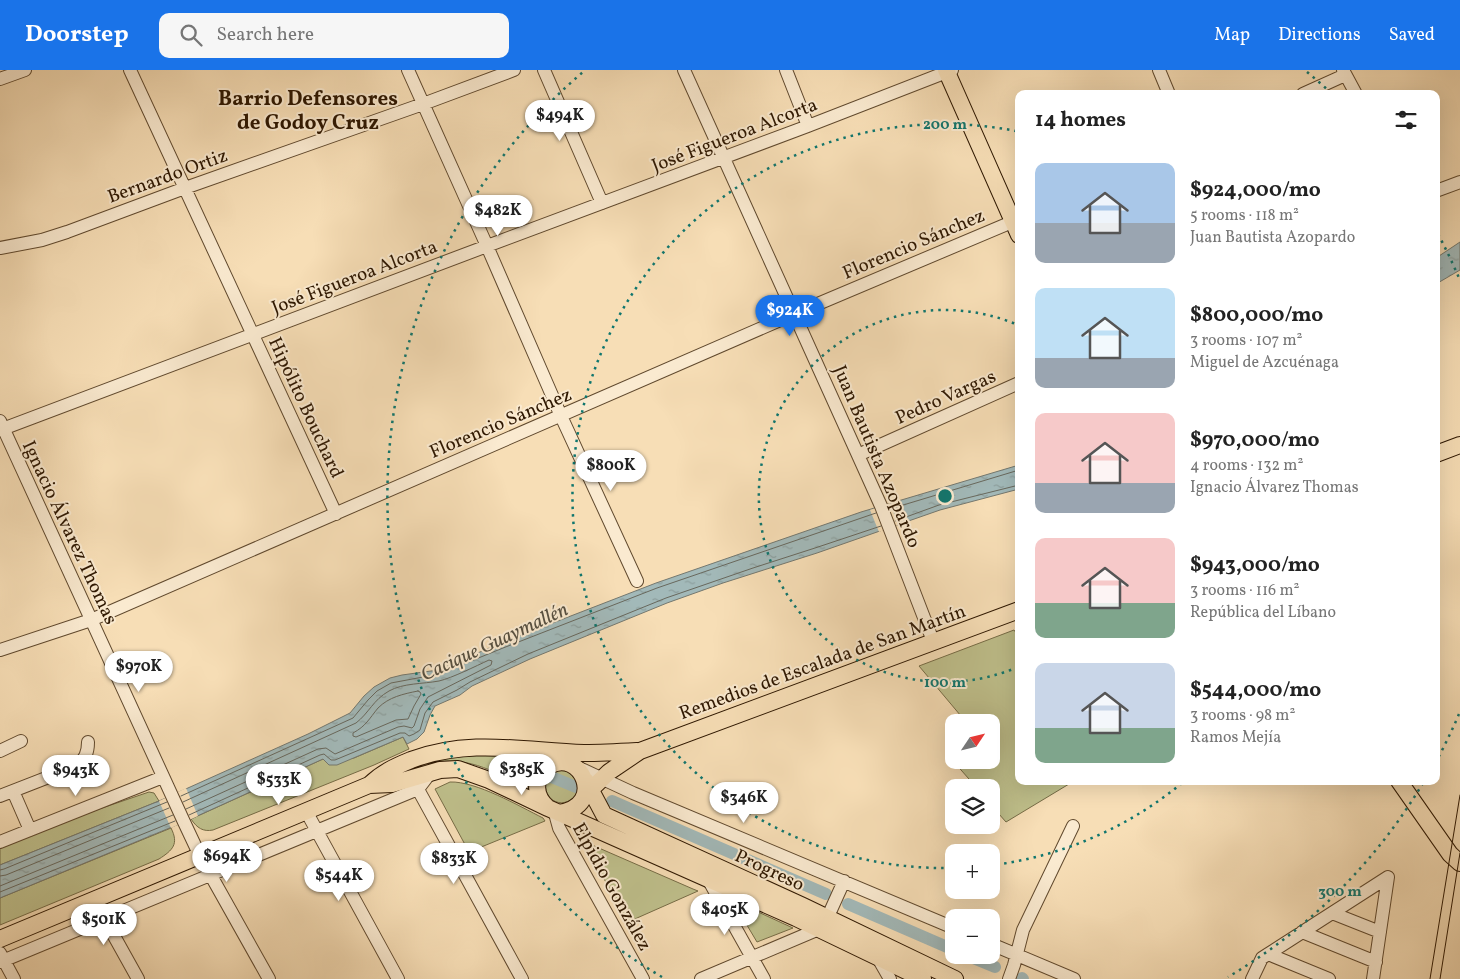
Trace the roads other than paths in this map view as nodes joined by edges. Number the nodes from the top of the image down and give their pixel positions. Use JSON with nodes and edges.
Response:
{"nodes":[{"id":1,"x":25,"y":70,"type":"edge"},
{"id":2,"x":130,"y":70,"type":"edge"},
{"id":3,"x":408,"y":70,"type":"edge"},
{"id":4,"x":514,"y":70,"type":"edge"},
{"id":5,"x":544,"y":70,"type":"edge"},
{"id":6,"x":684,"y":70,"type":"edge"},
{"id":7,"x":786,"y":70,"type":"edge"},
{"id":8,"x":1160,"y":70,"type":"edge"},
{"id":9,"x":948,"y":71,"type":"edge"},
{"id":10,"x":1344,"y":72,"type":"edge"},
{"id":11,"x":0,"y":79,"type":"edge"},
{"id":12,"x":1168,"y":90,"type":"edge"},
{"id":13,"x":1310,"y":90,"type":"edge"},
{"id":14,"x":1354,"y":90,"type":"edge"},
{"id":15,"x":423,"y":104,"type":"junction"},
{"id":16,"x":808,"y":126,"type":"junction"},
{"id":17,"x":724,"y":157,"type":"junction"},
{"id":18,"x":1460,"y":182,"type":"edge"},
{"id":19,"x":185,"y":188,"type":"junction"},
{"id":20,"x":1440,"y":190,"type":"edge"},
{"id":21,"x":602,"y":203,"type":"junction"},
{"id":22,"x":1015,"y":221,"type":"edge"},
{"id":23,"x":1015,"y":226,"type":"edge"},
{"id":24,"x":487,"y":246,"type":"junction"},
{"id":25,"x":0,"y":248,"type":"edge"},
{"id":26,"x":794,"y":314,"type":"junction"},
{"id":27,"x":252,"y":334,"type":"junction"},
{"id":28,"x":1015,"y":385,"type":"edge"},
{"id":29,"x":561,"y":416,"type":"junction"},
{"id":30,"x":1,"y":427,"type":"edge"},
{"id":31,"x":1460,"y":445,"type":"edge"},
{"id":32,"x":1440,"y":452,"type":"edge"},
{"id":33,"x":858,"y":455,"type":"junction"},
{"id":34,"x":336,"y":514,"type":"junction"},
{"id":35,"x":637,"y":581,"type":"dead end"},
{"id":36,"x":1015,"y":611,"type":"edge"},
{"id":37,"x":91,"y":620,"type":"junction"},
{"id":38,"x":933,"y":641,"type":"junction"},
{"id":39,"x":0,"y":650,"type":"edge"},
{"id":40,"x":21,"y":741,"type":"dead end"},
{"id":41,"x":88,"y":742,"type":"dead end"},
{"id":42,"x":507,"y":747,"type":"junction"},
{"id":43,"x":0,"y":751,"type":"edge"},
{"id":44,"x":640,"y":751,"type":"junction"},
{"id":45,"x":571,"y":761,"type":"junction"},
{"id":46,"x":620,"y":763,"type":"junction"},
{"id":47,"x":163,"y":777,"type":"junction"},
{"id":48,"x":415,"y":783,"type":"junction"},
{"id":49,"x":369,"y":785,"type":"junction"},
{"id":50,"x":590,"y":785,"type":"junction"},
{"id":51,"x":1402,"y":785,"type":"edge"},
{"id":52,"x":13,"y":791,"type":"junction"},
{"id":53,"x":634,"y":793,"type":"junction"},
{"id":54,"x":0,"y":796,"type":"edge"},
{"id":55,"x":554,"y":810,"type":"junction"},
{"id":56,"x":306,"y":812,"type":"junction"},
{"id":57,"x":1073,"y":826,"type":"dead end"},
{"id":58,"x":30,"y":830,"type":"junction"},
{"id":59,"x":316,"y":831,"type":"junction"},
{"id":60,"x":0,"y":842,"type":"edge"},
{"id":61,"x":200,"y":856,"type":"junction"},
{"id":62,"x":1460,"y":863,"type":"edge"},
{"id":63,"x":212,"y":874,"type":"junction"},
{"id":64,"x":708,"y":879,"type":"junction"},
{"id":65,"x":844,"y":881,"type":"junction"},
{"id":66,"x":94,"y":900,"type":"junction"},
{"id":67,"x":1332,"y":913,"type":"junction"},
{"id":68,"x":104,"y":919,"type":"junction"},
{"id":69,"x":825,"y":920,"type":"junction"},
{"id":70,"x":945,"y":924,"type":"edge"},
{"id":71,"x":1302,"y":932,"type":"junction"},
{"id":72,"x":1380,"y":932,"type":"junction"},
{"id":73,"x":0,"y":939,"type":"edge"},
{"id":74,"x":1000,"y":950,"type":"edge"},
{"id":75,"x":1268,"y":954,"type":"junction"},
{"id":76,"x":752,"y":958,"type":"junction"},
{"id":77,"x":878,"y":958,"type":"junction"},
{"id":78,"x":1,"y":959,"type":"edge"},
{"id":79,"x":1015,"y":960,"type":"junction"},
{"id":80,"x":1376,"y":962,"type":"junction"},
{"id":81,"x":14,"y":979,"type":"edge"},
{"id":82,"x":138,"y":979,"type":"edge"},
{"id":83,"x":269,"y":979,"type":"edge"},
{"id":84,"x":398,"y":979,"type":"edge"},
{"id":85,"x":522,"y":979,"type":"edge"},
{"id":86,"x":643,"y":979,"type":"edge"},
{"id":87,"x":701,"y":979,"type":"edge"},
{"id":88,"x":764,"y":979,"type":"edge"},
{"id":89,"x":890,"y":979,"type":"edge"},
{"id":90,"x":923,"y":979,"type":"edge"},
{"id":91,"x":955,"y":979,"type":"edge"},
{"id":92,"x":1008,"y":979,"type":"edge"},
{"id":93,"x":1074,"y":979,"type":"edge"},
{"id":94,"x":1252,"y":979,"type":"edge"},
{"id":95,"x":1329,"y":979,"type":"edge"},
{"id":96,"x":1373,"y":979,"type":"edge"}],
"edges":[{"from":1,"to":11,"type":"street"},
{"from":2,"to":19,"type":"street","name":"Hipólito Bouchard"},
{"from":3,"to":15,"type":"street"},
{"from":4,"to":15,"type":"street","name":"Bernardo Ortiz"},
{"from":5,"to":21,"type":"street"},
{"from":6,"to":17,"type":"street","name":"Juan Bautista Azopardo"},
{"from":7,"to":16,"type":"street"},
{"from":8,"to":12,"type":"street"},
{"from":9,"to":16,"type":"street","name":"José Figueroa Alcorta"},
{"from":9,"to":22,"type":"main road"},
{"from":10,"to":13,"type":"street"},
{"from":10,"to":14,"type":"street"},
{"from":15,"to":19,"type":"street","name":"Bernardo Ortiz"},
{"from":15,"to":24,"type":"street"},
{"from":16,"to":17,"type":"street","name":"José Figueroa Alcorta"},
{"from":17,"to":21,"type":"street","name":"José Figueroa Alcorta"},
{"from":17,"to":26,"type":"street","name":"Juan Bautista Azopardo"},
{"from":18,"to":20,"type":"street"},
{"from":19,"to":25,"type":"street","name":"Bernardo Ortiz"},
{"from":19,"to":27,"type":"street","name":"Hipólito Bouchard"},
{"from":21,"to":24,"type":"street","name":"José Figueroa Alcorta"},
{"from":23,"to":26,"type":"street","name":"Florencio Sánchez"},
{"from":24,"to":27,"type":"street","name":"José Figueroa Alcorta"},
{"from":24,"to":29,"type":"street"},
{"from":26,"to":29,"type":"street","name":"Florencio Sánchez"},
{"from":26,"to":33,"type":"street","name":"Juan Bautista Azopardo"},
{"from":27,"to":30,"type":"street","name":"José Figueroa Alcorta"},
{"from":27,"to":34,"type":"street","name":"Hipólito Bouchard"},
{"from":28,"to":33,"type":"street","name":"Pedro Vargas"},
{"from":29,"to":34,"type":"street","name":"Florencio Sánchez"},
{"from":29,"to":35,"type":"street"},
{"from":30,"to":37,"type":"street","name":"Ignacio Álvarez Thomas"},
{"from":31,"to":32,"type":"main road"},
{"from":33,"to":38,"type":"street","name":"Juan Bautista Azopardo"},
{"from":34,"to":37,"type":"street","name":"Florencio Sánchez"},
{"from":36,"to":38,"type":"main road","name":"Remedios de Escalada de San Martín"},
{"from":37,"to":39,"type":"street","name":"Florencio Sánchez"},
{"from":37,"to":47,"type":"street","name":"Ignacio Álvarez Thomas"},
{"from":38,"to":44,"type":"main road","name":"Remedios de Escalada de San Martín"},
{"from":40,"to":43,"type":"street"},
{"from":41,"to":52,"type":"street"},
{"from":42,"to":45,"type":"main road","name":"Remedios de Escalada de San Martín"},
{"from":42,"to":45,"type":"main road"},
{"from":42,"to":49,"type":"main road","name":"Remedios de Escalada de San Martín"},
{"from":44,"to":45,"type":"main road","name":"Remedios de Escalada de San Martín"},
{"from":44,"to":46,"type":"main road","name":"Remedios de Escalada de San Martín"},
{"from":45,"to":50,"type":"main road"},
{"from":45,"to":55,"type":"main road"},
{"from":46,"to":50,"type":"main road","name":"Remedios de Escalada de San Martín"},
{"from":46,"to":53,"type":"street"},
{"from":47,"to":58,"type":"street"},
{"from":47,"to":61,"type":"street","name":"Ignacio Álvarez Thomas"},
{"from":48,"to":49,"type":"main road","name":"Progreso"},
{"from":48,"to":55,"type":"main road","name":"Progreso"},
{"from":48,"to":59,"type":"street"},
{"from":48,"to":85,"type":"street"},
{"from":49,"to":56,"type":"main road"},
{"from":50,"to":53,"type":"street"},
{"from":50,"to":55,"type":"main road"},
{"from":50,"to":69,"type":"main road","name":"Progreso"},
{"from":51,"to":62,"type":"main road"},
{"from":52,"to":54,"type":"street"},
{"from":52,"to":58,"type":"street"},
{"from":53,"to":65,"type":"street"},
{"from":55,"to":64,"type":"main road","name":"Progreso"},
{"from":55,"to":86,"type":"street","name":"Elpidio González"},
{"from":56,"to":59,"type":"street"},
{"from":56,"to":61,"type":"main road"},
{"from":57,"to":79,"type":"street"},
{"from":58,"to":60,"type":"street"},
{"from":59,"to":63,"type":"street"},
{"from":59,"to":84,"type":"street"},
{"from":61,"to":63,"type":"street","name":"Ignacio Álvarez Thomas"},
{"from":61,"to":66,"type":"main road"},
{"from":63,"to":68,"type":"street"},
{"from":63,"to":83,"type":"street","name":"Ignacio Álvarez Thomas"},
{"from":64,"to":69,"type":"main road","name":"Progreso"},
{"from":64,"to":76,"type":"street"},
{"from":65,"to":69,"type":"street"},
{"from":65,"to":70,"type":"street"},
{"from":66,"to":68,"type":"street"},
{"from":66,"to":73,"type":"main road"},
{"from":67,"to":71,"type":"street"},
{"from":67,"to":72,"type":"street"},
{"from":67,"to":72,"type":"street"},
{"from":68,"to":78,"type":"street"},
{"from":68,"to":82,"type":"street"},
{"from":69,"to":76,"type":"street"},
{"from":69,"to":77,"type":"main road","name":"Progreso"},
{"from":69,"to":91,"type":"main road","name":"Progreso"},
{"from":71,"to":75,"type":"street"},
{"from":71,"to":80,"type":"street"},
{"from":72,"to":80,"type":"street"},
{"from":74,"to":79,"type":"street"},
{"from":75,"to":94,"type":"street"},
{"from":75,"to":95,"type":"street"},
{"from":76,"to":87,"type":"street"},
{"from":76,"to":88,"type":"street"},
{"from":77,"to":89,"type":"street"},
{"from":77,"to":90,"type":"main road","name":"Progreso"},
{"from":78,"to":81,"type":"street"},
{"from":79,"to":92,"type":"street"},
{"from":79,"to":93,"type":"street"},
{"from":80,"to":96,"type":"street"}]}
